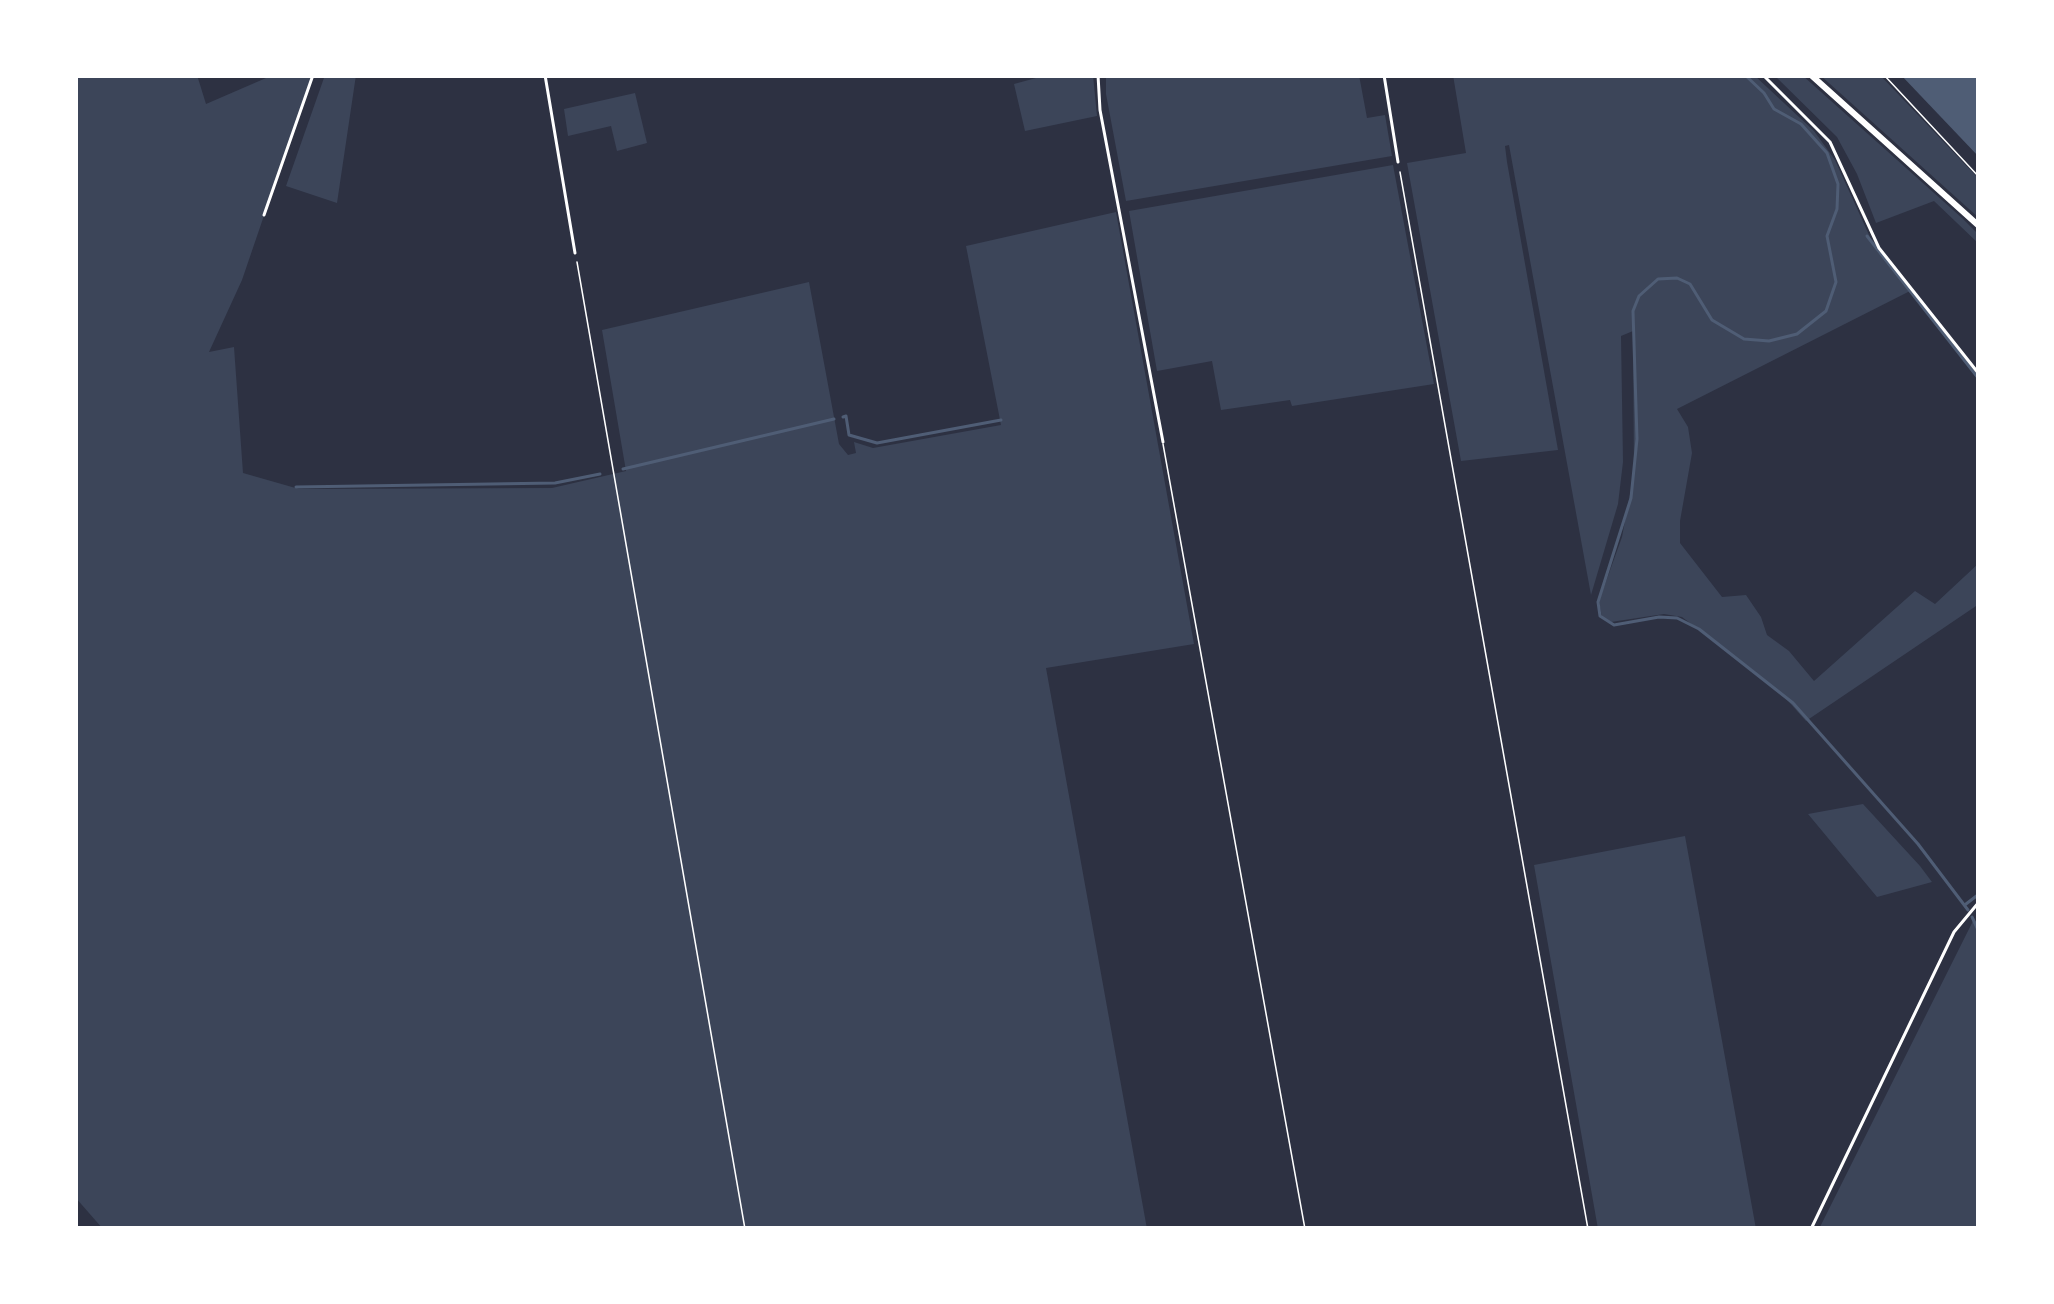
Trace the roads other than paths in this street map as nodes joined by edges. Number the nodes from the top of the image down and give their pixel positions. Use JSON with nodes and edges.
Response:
{"nodes":[{"id":1,"x":313,"y":75,"type":"edge"},
{"id":2,"x":544,"y":75,"type":"edge"},
{"id":3,"x":1098,"y":75,"type":"edge"},
{"id":4,"x":1384,"y":75,"type":"edge"},
{"id":5,"x":1762,"y":75,"type":"edge"},
{"id":6,"x":1811,"y":75,"type":"edge"},
{"id":7,"x":1398,"y":162,"type":"road end"},
{"id":8,"x":264,"y":215,"type":"dead end"},
{"id":9,"x":1979,"y":226,"type":"edge"},
{"id":10,"x":575,"y":253,"type":"road end"},
{"id":11,"x":1979,"y":374,"type":"edge"},
{"id":12,"x":1163,"y":441,"type":"joint"},
{"id":13,"x":1979,"y":902,"type":"edge"},
{"id":14,"x":1305,"y":1229,"type":"edge"},
{"id":15,"x":1811,"y":1229,"type":"edge"}],
"edges":[{"from":1,"to":8,"type":"street"},
{"from":2,"to":10,"type":"street"},
{"from":3,"to":12,"type":"street"},
{"from":4,"to":7,"type":"street"},
{"from":5,"to":11,"type":"street"},
{"from":6,"to":9,"type":"main road"},
{"from":12,"to":14,"type":"lane"},
{"from":13,"to":15,"type":"street"}]}
